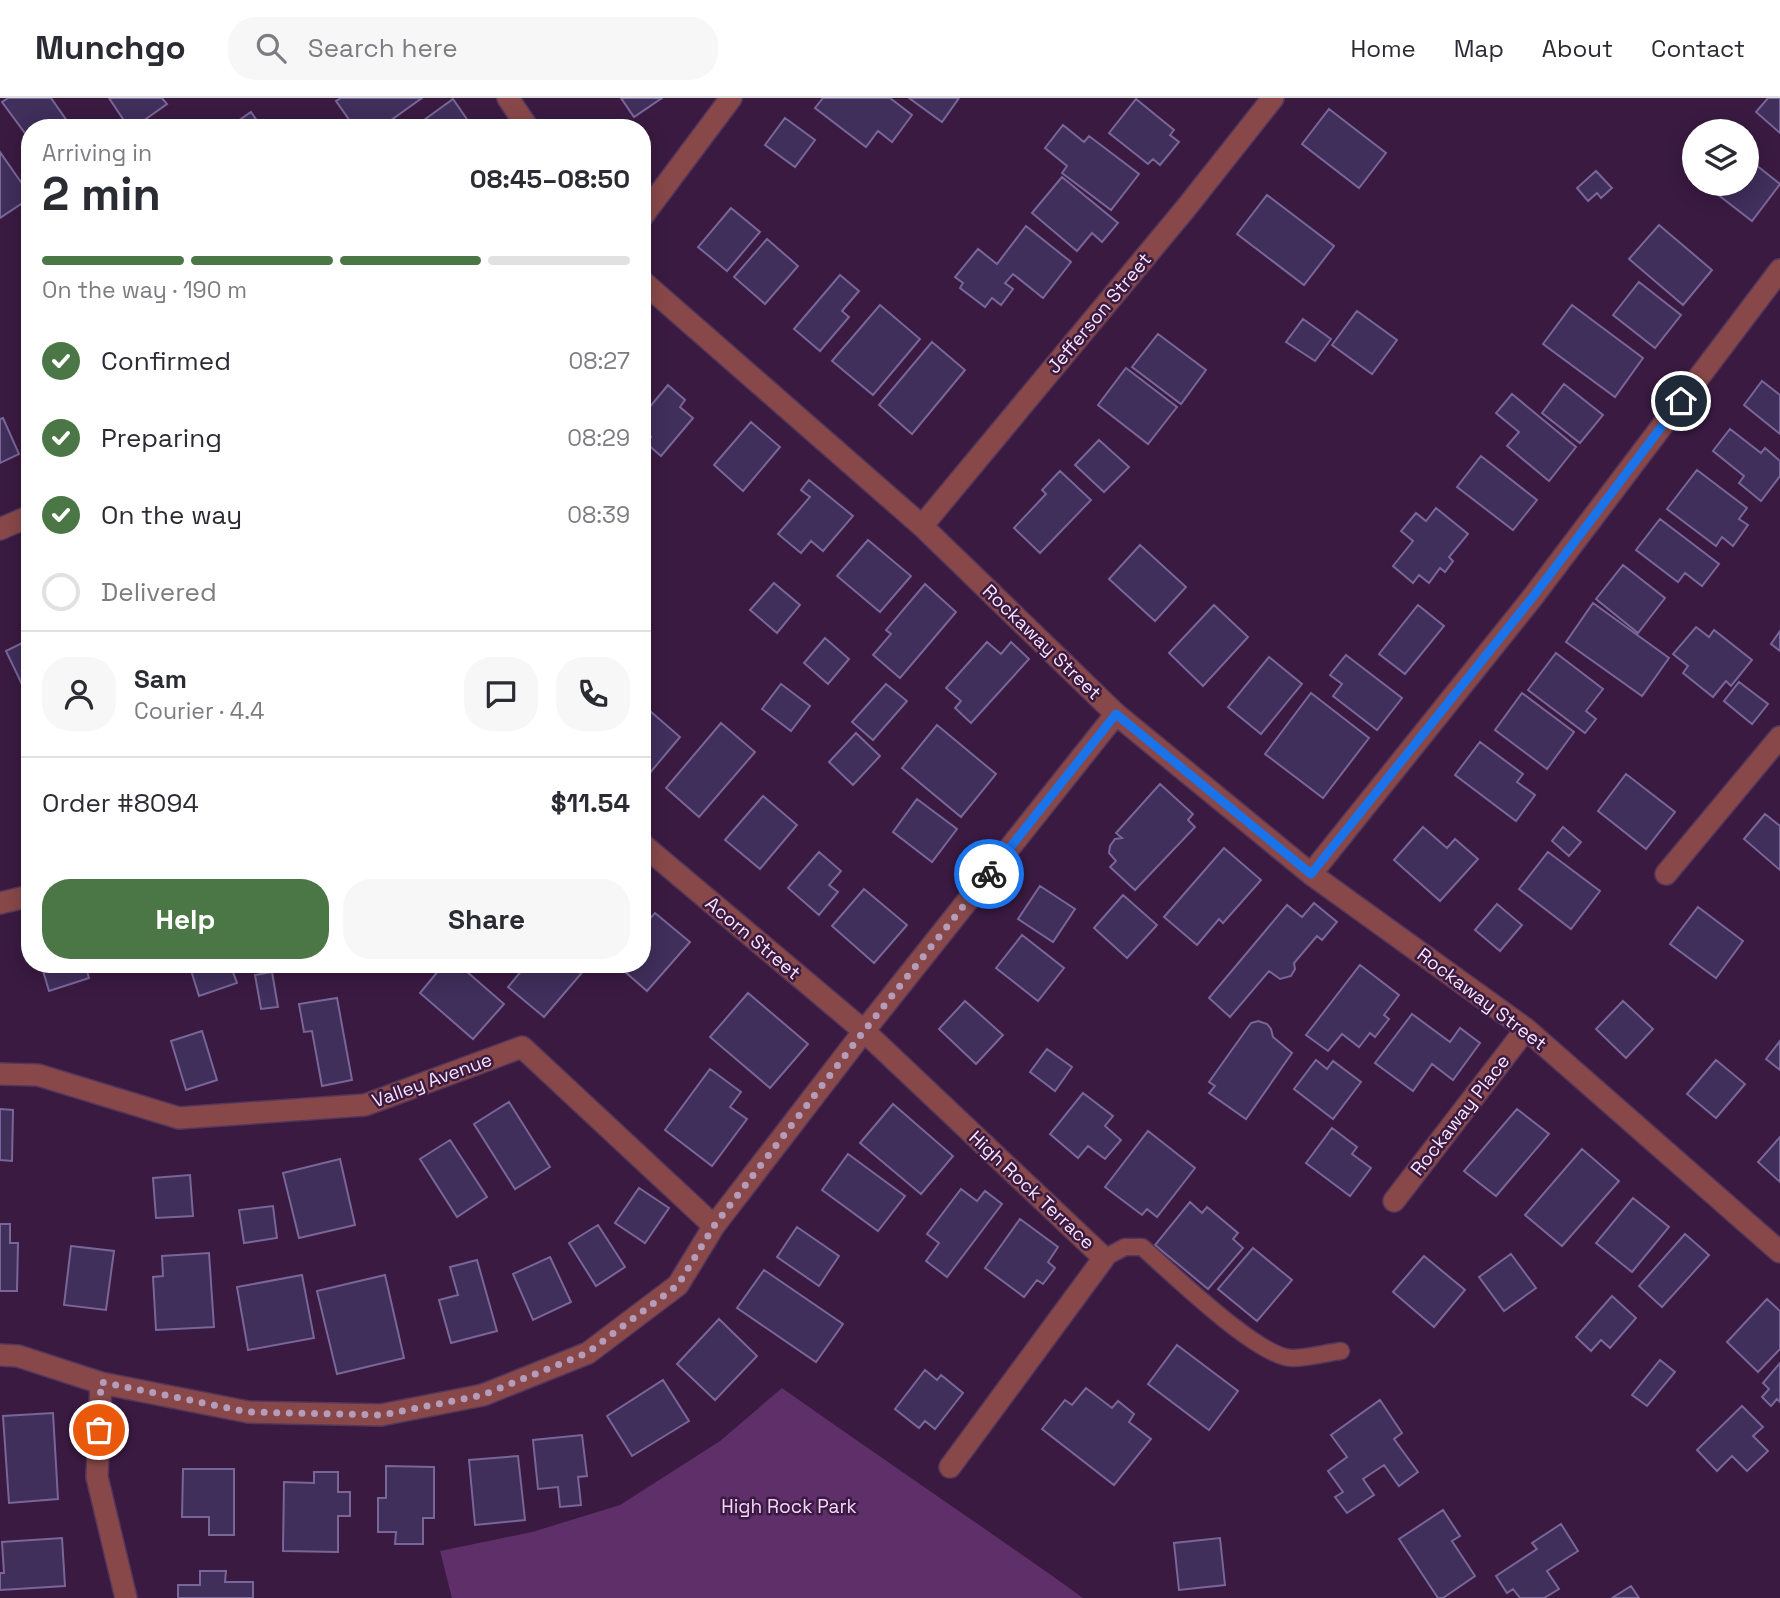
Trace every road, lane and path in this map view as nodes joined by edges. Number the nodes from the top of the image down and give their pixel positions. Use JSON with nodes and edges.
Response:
{"nodes":[{"id":1,"x":508,"y":98,"type":"edge"},
{"id":2,"x":732,"y":98,"type":"edge"},
{"id":3,"x":1273,"y":98,"type":"edge"},
{"id":4,"x":522,"y":119,"type":"edge"},
{"id":5,"x":651,"y":205,"type":"edge"},
{"id":6,"x":1780,"y":270,"type":"edge"},
{"id":7,"x":651,"y":289,"type":"edge"},
{"id":8,"x":21,"y":520,"type":"edge"},
{"id":9,"x":922,"y":526,"type":"junction"},
{"id":10,"x":0,"y":529,"type":"edge"},
{"id":11,"x":1116,"y":714,"type":"junction"},
{"id":12,"x":1780,"y":737,"type":"edge"},
{"id":13,"x":651,"y":853,"type":"edge"},
{"id":14,"x":1311,"y":874,"type":"junction"},
{"id":15,"x":1666,"y":874,"type":"dead end"},
{"id":16,"x":21,"y":898,"type":"edge"},
{"id":17,"x":0,"y":904,"type":"edge"},
{"id":18,"x":1526,"y":1029,"type":"junction"},
{"id":19,"x":864,"y":1031,"type":"junction"},
{"id":20,"x":0,"y":1074,"type":"edge"},
{"id":21,"x":1394,"y":1201,"type":"dead end"},
{"id":22,"x":714,"y":1226,"type":"junction"},
{"id":23,"x":1780,"y":1252,"type":"edge"},
{"id":24,"x":1104,"y":1258,"type":"junction"},
{"id":25,"x":1341,"y":1351,"type":"dead end"},
{"id":26,"x":0,"y":1355,"type":"edge"},
{"id":27,"x":101,"y":1382,"type":"junction"},
{"id":28,"x":950,"y":1466,"type":"dead end"},
{"id":29,"x":126,"y":1598,"type":"edge"}],
"edges":[{"from":1,"to":4,"type":"street"},
{"from":2,"to":5,"type":"street"},
{"from":3,"to":9,"type":"street","name":"Jefferson Street"},
{"from":6,"to":14,"type":"street"},
{"from":7,"to":9,"type":"street","name":"Rockaway Street"},
{"from":8,"to":10,"type":"street"},
{"from":9,"to":11,"type":"street","name":"Rockaway Street"},
{"from":11,"to":14,"type":"street","name":"Rockaway Street"},
{"from":11,"to":19,"type":"street"},
{"from":12,"to":15,"type":"street"},
{"from":13,"to":19,"type":"street","name":"Acorn Street"},
{"from":14,"to":18,"type":"street","name":"Rockaway Street"},
{"from":16,"to":17,"type":"street"},
{"from":18,"to":21,"type":"street","name":"Rockaway Place"},
{"from":18,"to":23,"type":"street","name":"Rockaway Street"},
{"from":19,"to":22,"type":"street"},
{"from":19,"to":24,"type":"street","name":"High Rock Terrace"},
{"from":20,"to":22,"type":"street","name":"Valley Avenue"},
{"from":22,"to":27,"type":"street"},
{"from":24,"to":25,"type":"lane"},
{"from":24,"to":28,"type":"street","name":"High Rock Terrace"},
{"from":26,"to":27,"type":"street"},
{"from":27,"to":29,"type":"street"}]}
